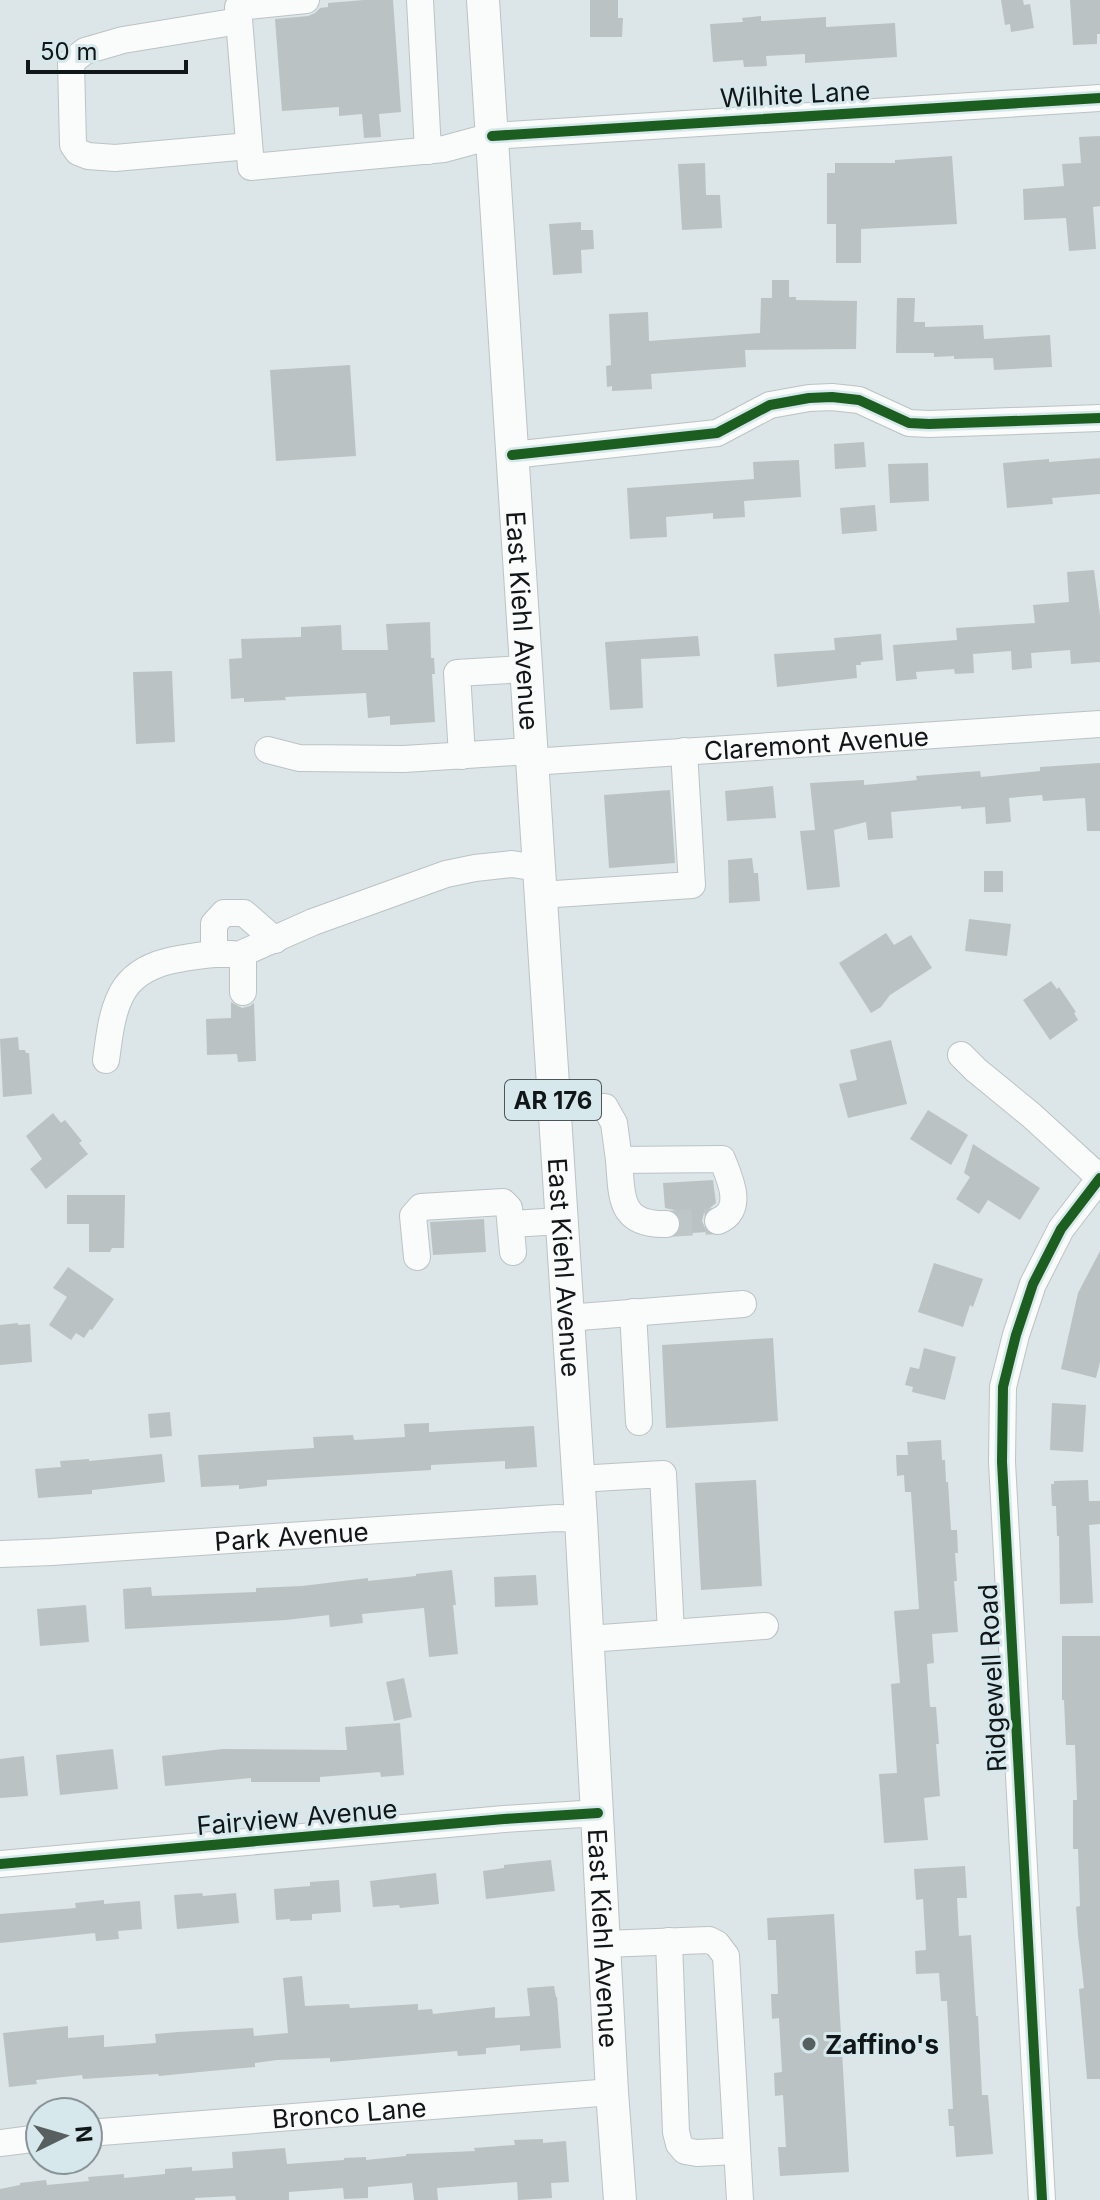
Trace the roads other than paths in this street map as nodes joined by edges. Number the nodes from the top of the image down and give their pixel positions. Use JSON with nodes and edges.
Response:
{"nodes":[{"id":1,"x":306,"y":0,"type":"edge"},
{"id":2,"x":420,"y":0,"type":"edge"},
{"id":3,"x":483,"y":0,"type":"edge"},
{"id":4,"x":239,"y":21,"type":"junction"},
{"id":5,"x":1100,"y":98,"type":"edge"},
{"id":6,"x":492,"y":136,"type":"junction"},
{"id":7,"x":249,"y":146,"type":"junction"},
{"id":8,"x":428,"y":151,"type":"junction"},
{"id":9,"x":1100,"y":418,"type":"edge"},
{"id":10,"x":512,"y":455,"type":"junction"},
{"id":11,"x":525,"y":669,"type":"junction"},
{"id":12,"x":1100,"y":724,"type":"edge"},
{"id":13,"x":268,"y":750,"type":"dead end"},
{"id":14,"x":684,"y":751,"type":"junction"},
{"id":15,"x":462,"y":756,"type":"junction"},
{"id":16,"x":531,"y":756,"type":"junction"},
{"id":17,"x":539,"y":882,"type":"junction"},
{"id":18,"x":275,"y":940,"type":"junction"},
{"id":19,"x":243,"y":953,"type":"junction"},
{"id":20,"x":214,"y":954,"type":"junction"},
{"id":21,"x":243,"y":992,"type":"dead end"},
{"id":22,"x":961,"y":1055,"type":"dead end"},
{"id":23,"x":106,"y":1060,"type":"dead end"},
{"id":24,"x":554,"y":1107,"type":"junction"},
{"id":25,"x":619,"y":1160,"type":"junction"},
{"id":26,"x":1100,"y":1178,"type":"edge"},
{"id":27,"x":561,"y":1221,"type":"junction"},
{"id":28,"x":718,"y":1221,"type":"dead end"},
{"id":29,"x":511,"y":1224,"type":"junction"},
{"id":30,"x":666,"y":1224,"type":"tunnel mouth"},
{"id":31,"x":513,"y":1252,"type":"dead end"},
{"id":32,"x":417,"y":1257,"type":"dead end"},
{"id":33,"x":743,"y":1304,"type":"dead end"},
{"id":34,"x":633,"y":1312,"type":"junction"},
{"id":35,"x":567,"y":1318,"type":"junction"},
{"id":36,"x":639,"y":1422,"type":"dead end"},
{"id":37,"x":578,"y":1479,"type":"junction"},
{"id":38,"x":581,"y":1519,"type":"junction"},
{"id":39,"x":0,"y":1554,"type":"edge"},
{"id":40,"x":765,"y":1626,"type":"dead end"},
{"id":41,"x":671,"y":1633,"type":"junction"},
{"id":42,"x":588,"y":1639,"type":"junction"},
{"id":43,"x":598,"y":1813,"type":"junction"},
{"id":44,"x":0,"y":1864,"type":"edge"},
{"id":45,"x":669,"y":1941,"type":"junction"},
{"id":46,"x":604,"y":1944,"type":"junction"},
{"id":47,"x":612,"y":2092,"type":"junction"},
{"id":48,"x":104,"y":2132,"type":"edge"},
{"id":49,"x":24,"y":2140,"type":"edge"},
{"id":50,"x":0,"y":2143,"type":"edge"},
{"id":51,"x":737,"y":2151,"type":"junction"},
{"id":52,"x":620,"y":2200,"type":"edge"},
{"id":53,"x":740,"y":2200,"type":"edge"},
{"id":54,"x":1042,"y":2200,"type":"edge"}],
"edges":[{"from":1,"to":4,"type":"street"},
{"from":2,"to":8,"type":"street"},
{"from":3,"to":6,"type":"main road","name":"East Kiehl Avenue","number":"AR 176"},
{"from":4,"to":7,"type":"street"},
{"from":4,"to":7,"type":"street"},
{"from":5,"to":6,"type":"street","name":"Wilhite Lane"},
{"from":6,"to":8,"type":"street","name":"Wilhite Lane"},
{"from":6,"to":10,"type":"main road","name":"East Kiehl Avenue","number":"AR 176"},
{"from":7,"to":8,"type":"street","name":"Wilhite Lane"},
{"from":9,"to":10,"type":"street"},
{"from":10,"to":11,"type":"main road","name":"East Kiehl Avenue","number":"AR 176"},
{"from":11,"to":15,"type":"street"},
{"from":11,"to":16,"type":"main road","name":"East Kiehl Avenue","number":"AR 176"},
{"from":12,"to":14,"type":"street","name":"Claremont Avenue"},
{"from":13,"to":15,"type":"street","name":"Claremont Avenue"},
{"from":14,"to":16,"type":"street","name":"Claremont Avenue"},
{"from":14,"to":17,"type":"street"},
{"from":15,"to":16,"type":"street","name":"Claremont Avenue"},
{"from":16,"to":17,"type":"main road","name":"East Kiehl Avenue","number":"AR 176"},
{"from":17,"to":18,"type":"street"},
{"from":17,"to":24,"type":"main road","name":"East Kiehl Avenue","number":"AR 176"},
{"from":18,"to":19,"type":"street"},
{"from":18,"to":20,"type":"street"},
{"from":19,"to":20,"type":"street"},
{"from":19,"to":21,"type":"street"},
{"from":20,"to":23,"type":"street"},
{"from":22,"to":26,"type":"street"},
{"from":24,"to":25,"type":"street"},
{"from":24,"to":27,"type":"main road","name":"East Kiehl Avenue","number":"AR 176"},
{"from":25,"to":28,"type":"street"},
{"from":25,"to":30,"type":"street"},
{"from":26,"to":54,"type":"street","name":"Ridgewell Road"},
{"from":27,"to":29,"type":"street"},
{"from":27,"to":35,"type":"main road","name":"East Kiehl Avenue","number":"AR 176"},
{"from":29,"to":31,"type":"street"},
{"from":29,"to":32,"type":"street"},
{"from":33,"to":34,"type":"street"},
{"from":34,"to":35,"type":"street"},
{"from":34,"to":36,"type":"street"},
{"from":35,"to":37,"type":"main road","name":"East Kiehl Avenue","number":"AR 176"},
{"from":37,"to":38,"type":"main road","name":"East Kiehl Avenue","number":"AR 176"},
{"from":37,"to":41,"type":"street"},
{"from":38,"to":39,"type":"street","name":"Park Avenue"},
{"from":38,"to":42,"type":"main road","name":"East Kiehl Avenue","number":"AR 176"},
{"from":40,"to":41,"type":"street"},
{"from":41,"to":42,"type":"street"},
{"from":42,"to":43,"type":"main road","name":"East Kiehl Avenue","number":"AR 176"},
{"from":43,"to":44,"type":"street","name":"Fairview Avenue"},
{"from":43,"to":46,"type":"main road","name":"East Kiehl Avenue","number":"AR 176"},
{"from":45,"to":46,"type":"street"},
{"from":45,"to":51,"type":"street"},
{"from":45,"to":51,"type":"street"},
{"from":46,"to":47,"type":"main road","name":"East Kiehl Avenue","number":"AR 176"},
{"from":47,"to":48,"type":"street","name":"Bronco Lane"},
{"from":47,"to":52,"type":"main road","name":"East Kiehl Avenue","number":"AR 176"},
{"from":49,"to":50,"type":"street"},
{"from":51,"to":53,"type":"street"}]}
